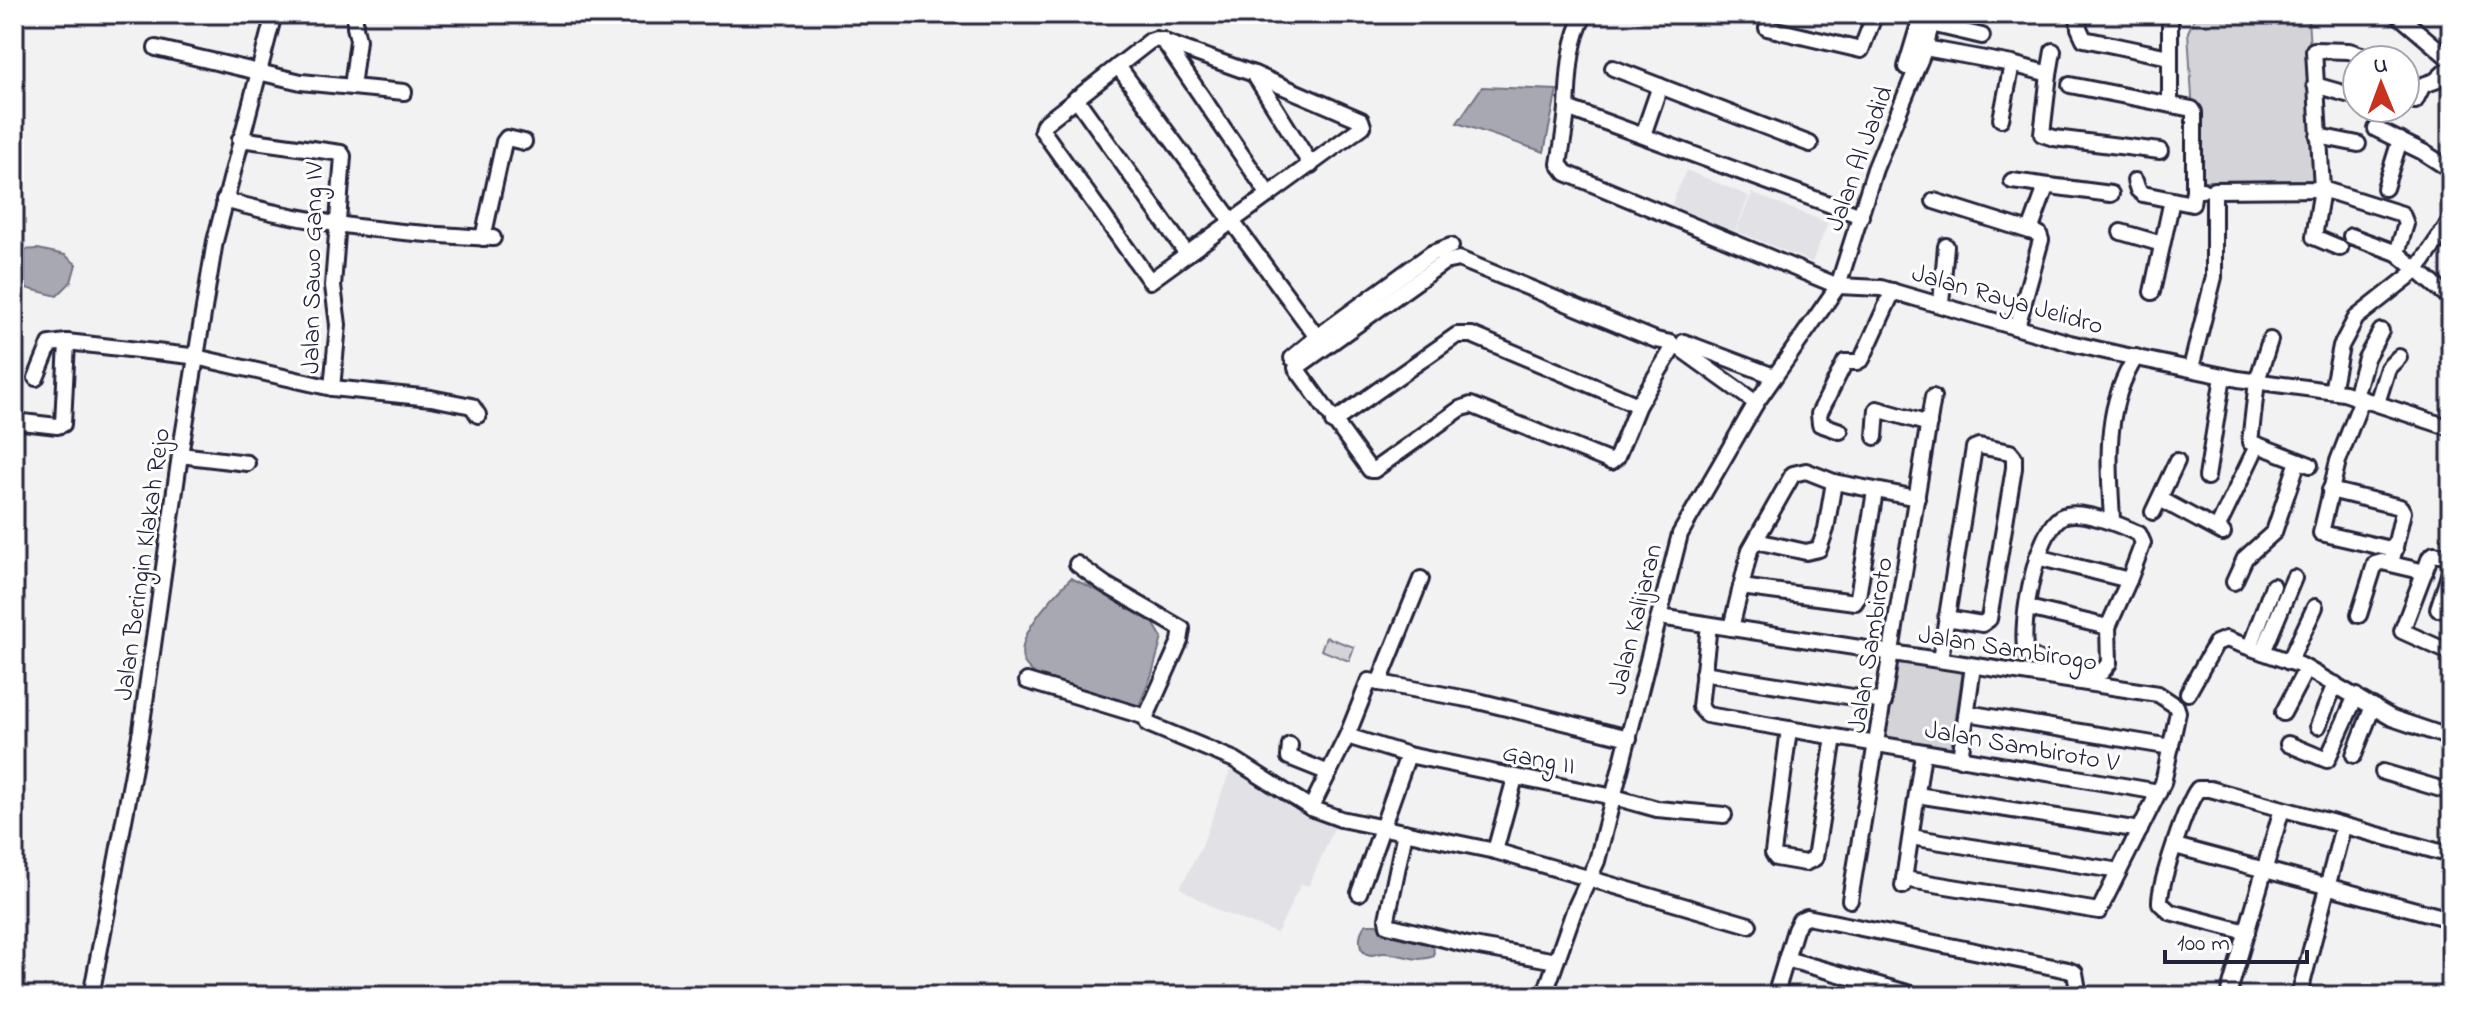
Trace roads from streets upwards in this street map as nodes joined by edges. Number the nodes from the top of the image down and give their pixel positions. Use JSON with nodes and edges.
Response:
{"nodes":[{"id":1,"x":274,"y":14,"type":"edge"},
{"id":2,"x":355,"y":14,"type":"edge"},
{"id":3,"x":1585,"y":14,"type":"edge"},
{"id":4,"x":1875,"y":14,"type":"edge"},
{"id":5,"x":2078,"y":14,"type":"edge"},
{"id":6,"x":2397,"y":14,"type":"edge"},
{"id":7,"x":1929,"y":17,"type":"edge"},
{"id":8,"x":2170,"y":19,"type":"dead end"},
{"id":9,"x":1767,"y":28,"type":"dead end"},
{"id":10,"x":1982,"y":36,"type":"dead end"},
{"id":11,"x":1162,"y":39,"type":"junction"},
{"id":12,"x":156,"y":48,"type":"dead end"},
{"id":13,"x":1925,"y":48,"type":"junction"},
{"id":14,"x":2341,"y":50,"type":"edge"},
{"id":15,"x":2053,"y":51,"type":"dead end"},
{"id":16,"x":2169,"y":57,"type":"junction"},
{"id":17,"x":2451,"y":63,"type":"edge"},
{"id":18,"x":2012,"y":64,"type":"junction"},
{"id":19,"x":1118,"y":66,"type":"junction"},
{"id":20,"x":1906,"y":67,"type":"dead end"},
{"id":21,"x":1613,"y":68,"type":"dead end"},
{"id":22,"x":259,"y":73,"type":"junction"},
{"id":23,"x":1254,"y":74,"type":"junction"},
{"id":24,"x":2049,"y":74,"type":"junction"},
{"id":25,"x":2070,"y":85,"type":"dead end"},
{"id":26,"x":2315,"y":85,"type":"junction"},
{"id":27,"x":1660,"y":86,"type":"junction"},
{"id":28,"x":352,"y":87,"type":"junction"},
{"id":29,"x":2421,"y":89,"type":"edge"},
{"id":30,"x":404,"y":92,"type":"dead end"},
{"id":31,"x":2341,"y":92,"type":"edge"},
{"id":32,"x":1076,"y":98,"type":"junction"},
{"id":33,"x":2170,"y":103,"type":"junction"},
{"id":34,"x":1567,"y":108,"type":"junction"},
{"id":35,"x":2001,"y":119,"type":"dead end"},
{"id":36,"x":2376,"y":129,"type":"dead end"},
{"id":37,"x":1643,"y":135,"type":"junction"},
{"id":38,"x":2318,"y":136,"type":"junction"},
{"id":39,"x":240,"y":139,"type":"junction"},
{"id":40,"x":2400,"y":140,"type":"junction"},
{"id":41,"x":524,"y":142,"type":"dead end"},
{"id":42,"x":1810,"y":144,"type":"dead end"},
{"id":43,"x":2358,"y":144,"type":"dead end"},
{"id":44,"x":2160,"y":151,"type":"dead end"},
{"id":45,"x":1311,"y":165,"type":"junction"},
{"id":46,"x":2451,"y":170,"type":"edge"},
{"id":47,"x":2012,"y":181,"type":"dead end"},
{"id":48,"x":2135,"y":181,"type":"dead end"},
{"id":49,"x":2046,"y":187,"type":"junction"},
{"id":50,"x":2385,"y":188,"type":"dead end"},
{"id":51,"x":2322,"y":189,"type":"junction"},
{"id":52,"x":2194,"y":190,"type":"junction"},
{"id":53,"x":2214,"y":190,"type":"junction"},
{"id":54,"x":2111,"y":194,"type":"dead end"},
{"id":55,"x":1269,"y":195,"type":"junction"},
{"id":56,"x":224,"y":200,"type":"junction"},
{"id":57,"x":2172,"y":200,"type":"junction"},
{"id":58,"x":1934,"y":201,"type":"dead end"},
{"id":59,"x":1861,"y":216,"type":"junction"},
{"id":60,"x":2451,"y":220,"type":"edge"},
{"id":61,"x":1231,"y":223,"type":"junction"},
{"id":62,"x":339,"y":225,"type":"junction"},
{"id":63,"x":2030,"y":231,"type":"junction"},
{"id":64,"x":2121,"y":232,"type":"dead end"},
{"id":65,"x":2351,"y":236,"type":"dead end"},
{"id":66,"x":2162,"y":244,"type":"junction"},
{"id":67,"x":1451,"y":246,"type":"dead end"},
{"id":68,"x":1946,"y":246,"type":"dead end"},
{"id":69,"x":2340,"y":248,"type":"dead end"},
{"id":70,"x":2397,"y":253,"type":"junction"},
{"id":71,"x":1187,"y":254,"type":"junction"},
{"id":72,"x":2417,"y":270,"type":"junction"},
{"id":73,"x":1838,"y":286,"type":"junction"},
{"id":74,"x":1893,"y":291,"type":"junction"},
{"id":75,"x":2152,"y":292,"type":"dead end"},
{"id":76,"x":1383,"y":297,"type":"junction"},
{"id":77,"x":2451,"y":299,"type":"edge"},
{"id":78,"x":1941,"y":303,"type":"junction"},
{"id":79,"x":2017,"y":327,"type":"junction"},
{"id":80,"x":2381,"y":331,"type":"dead end"},
{"id":81,"x":1317,"y":337,"type":"junction"},
{"id":82,"x":2270,"y":340,"type":"dead end"},
{"id":83,"x":67,"y":342,"type":"junction"},
{"id":84,"x":1677,"y":345,"type":"junction"},
{"id":85,"x":198,"y":357,"type":"junction"},
{"id":86,"x":2136,"y":357,"type":"junction"},
{"id":87,"x":2399,"y":357,"type":"dead end"},
{"id":88,"x":1292,"y":358,"type":"dead end"},
{"id":89,"x":2191,"y":368,"type":"junction"},
{"id":90,"x":1774,"y":376,"type":"junction"},
{"id":91,"x":2223,"y":376,"type":"junction"},
{"id":92,"x":36,"y":378,"type":"dead end"},
{"id":93,"x":2257,"y":381,"type":"junction"},
{"id":94,"x":332,"y":388,"type":"junction"},
{"id":95,"x":2332,"y":391,"type":"junction"},
{"id":96,"x":1933,"y":397,"type":"dead end"},
{"id":97,"x":2365,"y":400,"type":"junction"},
{"id":98,"x":1756,"y":403,"type":"junction"},
{"id":99,"x":1638,"y":405,"type":"junction"},
{"id":100,"x":478,"y":415,"type":"dead end"},
{"id":101,"x":14,"y":421,"type":"edge"},
{"id":102,"x":1333,"y":422,"type":"junction"},
{"id":103,"x":1929,"y":424,"type":"junction"},
{"id":104,"x":2451,"y":428,"type":"edge"},
{"id":105,"x":1840,"y":431,"type":"dead end"},
{"id":106,"x":1875,"y":437,"type":"dead end"},
{"id":107,"x":2257,"y":446,"type":"junction"},
{"id":108,"x":180,"y":455,"type":"junction"},
{"id":109,"x":2177,"y":461,"type":"dead end"},
{"id":110,"x":247,"y":463,"type":"dead end"},
{"id":111,"x":2207,"y":477,"type":"dead end"},
{"id":112,"x":1834,"y":482,"type":"junction"},
{"id":113,"x":2330,"y":490,"type":"junction"},
{"id":114,"x":1875,"y":491,"type":"junction"},
{"id":115,"x":1917,"y":498,"type":"junction"},
{"id":116,"x":2112,"y":520,"type":"junction"},
{"id":117,"x":1756,"y":541,"type":"junction"},
{"id":118,"x":2037,"y":557,"type":"junction"},
{"id":119,"x":2393,"y":557,"type":"junction"},
{"id":120,"x":2451,"y":557,"type":"edge"},
{"id":121,"x":1077,"y":564,"type":"dead end"},
{"id":122,"x":2451,"y":569,"type":"edge"},
{"id":123,"x":2425,"y":572,"type":"junction"},
{"id":124,"x":2294,"y":578,"type":"dead end"},
{"id":125,"x":1421,"y":579,"type":"dead end"},
{"id":126,"x":2129,"y":580,"type":"junction"},
{"id":127,"x":2234,"y":582,"type":"dead end"},
{"id":128,"x":2273,"y":586,"type":"dead end"},
{"id":129,"x":1741,"y":587,"type":"junction"},
{"id":130,"x":2315,"y":607,"type":"dead end"},
{"id":131,"x":2028,"y":608,"type":"junction"},
{"id":132,"x":2438,"y":609,"type":"dead end"},
{"id":133,"x":2359,"y":615,"type":"dead end"},
{"id":134,"x":1660,"y":617,"type":"junction"},
{"id":135,"x":1946,"y":618,"type":"junction"},
{"id":136,"x":1709,"y":625,"type":"junction"},
{"id":137,"x":2108,"y":627,"type":"junction"},
{"id":138,"x":1731,"y":628,"type":"junction"},
{"id":139,"x":2257,"y":650,"type":"junction"},
{"id":140,"x":1892,"y":653,"type":"junction"},
{"id":141,"x":2451,"y":653,"type":"edge"},
{"id":142,"x":1940,"y":660,"type":"junction"},
{"id":143,"x":2289,"y":662,"type":"junction"},
{"id":144,"x":1973,"y":666,"type":"junction"},
{"id":145,"x":2306,"y":669,"type":"junction"},
{"id":146,"x":1703,"y":673,"type":"junction"},
{"id":147,"x":1027,"y":681,"type":"dead end"},
{"id":148,"x":1379,"y":683,"type":"junction"},
{"id":149,"x":2335,"y":684,"type":"junction"},
{"id":150,"x":2188,"y":693,"type":"dead end"},
{"id":151,"x":2356,"y":696,"type":"junction"},
{"id":152,"x":1884,"y":702,"type":"junction"},
{"id":153,"x":2373,"y":706,"type":"junction"},
{"id":154,"x":1967,"y":713,"type":"junction"},
{"id":155,"x":2283,"y":713,"type":"dead end"},
{"id":156,"x":1146,"y":717,"type":"junction"},
{"id":157,"x":2318,"y":726,"type":"dead end"},
{"id":158,"x":1789,"y":729,"type":"junction"},
{"id":159,"x":1347,"y":736,"type":"junction"},
{"id":160,"x":1834,"y":737,"type":"junction"},
{"id":161,"x":1629,"y":738,"type":"junction"},
{"id":162,"x":2451,"y":738,"type":"edge"},
{"id":163,"x":2288,"y":744,"type":"dead end"},
{"id":164,"x":1290,"y":745,"type":"dead end"},
{"id":165,"x":1878,"y":745,"type":"junction"},
{"id":166,"x":2171,"y":747,"type":"junction"},
{"id":167,"x":1923,"y":753,"type":"junction"},
{"id":168,"x":1408,"y":755,"type":"junction"},
{"id":169,"x":2354,"y":755,"type":"dead end"},
{"id":170,"x":1960,"y":759,"type":"junction"},
{"id":171,"x":2383,"y":772,"type":"dead end"},
{"id":172,"x":1329,"y":773,"type":"junction"},
{"id":173,"x":1515,"y":778,"type":"junction"},
{"id":174,"x":2159,"y":792,"type":"junction"},
{"id":175,"x":2451,"y":792,"type":"edge"},
{"id":176,"x":1917,"y":795,"type":"junction"},
{"id":177,"x":1614,"y":797,"type":"junction"},
{"id":178,"x":1311,"y":808,"type":"junction"},
{"id":179,"x":2282,"y":809,"type":"junction"},
{"id":180,"x":1724,"y":815,"type":"dead end"},
{"id":181,"x":2343,"y":826,"type":"junction"},
{"id":182,"x":1382,"y":828,"type":"junction"},
{"id":183,"x":2140,"y":830,"type":"junction"},
{"id":184,"x":1405,"y":832,"type":"junction"},
{"id":185,"x":1911,"y":837,"type":"junction"},
{"id":186,"x":2175,"y":846,"type":"junction"},
{"id":187,"x":1495,"y":851,"type":"junction"},
{"id":188,"x":2451,"y":855,"type":"edge"},
{"id":189,"x":2264,"y":869,"type":"junction"},
{"id":190,"x":2119,"y":871,"type":"junction"},
{"id":191,"x":1588,"y":880,"type":"junction"},
{"id":192,"x":2328,"y":886,"type":"junction"},
{"id":193,"x":1359,"y":893,"type":"dead end"},
{"id":194,"x":1850,"y":900,"type":"dead end"},
{"id":195,"x":2451,"y":916,"type":"edge"},
{"id":196,"x":1749,"y":925,"type":"dead end"},
{"id":197,"x":2247,"y":932,"type":"junction"},
{"id":198,"x":1786,"y":959,"type":"junction"},
{"id":199,"x":1556,"y":961,"type":"junction"},
{"id":200,"x":91,"y":996,"type":"edge"},
{"id":201,"x":1544,"y":996,"type":"edge"},
{"id":202,"x":1775,"y":996,"type":"edge"},
{"id":203,"x":1918,"y":996,"type":"edge"},
{"id":204,"x":2079,"y":996,"type":"edge"},
{"id":205,"x":2228,"y":996,"type":"edge"},
{"id":206,"x":2299,"y":996,"type":"edge"}],
"edges":[{"from":1,"to":22,"type":"street","name":"Jalan Beringin Klakah Rejo"},
{"from":2,"to":28,"type":"street"},
{"from":3,"to":34,"type":"street"},
{"from":4,"to":9,"type":"street"},
{"from":5,"to":16,"type":"street"},
{"from":6,"to":17,"type":"street"},
{"from":7,"to":10,"type":"street"},
{"from":7,"to":13,"type":"street","name":"Jalan Al Jadid"},
{"from":7,"to":20,"type":"street"},
{"from":8,"to":16,"type":"street"},
{"from":11,"to":19,"type":"street"},
{"from":11,"to":23,"type":"street"},
{"from":11,"to":55,"type":"street"},
{"from":12,"to":22,"type":"street"},
{"from":13,"to":18,"type":"street"},
{"from":13,"to":59,"type":"street","name":"Jalan Al Jadid"},
{"from":14,"to":26,"type":"street"},
{"from":15,"to":24,"type":"street"},
{"from":16,"to":33,"type":"street"},
{"from":17,"to":29,"type":"street"},
{"from":18,"to":24,"type":"street"},
{"from":18,"to":35,"type":"street"},
{"from":19,"to":32,"type":"street"},
{"from":19,"to":61,"type":"street"},
{"from":21,"to":27,"type":"street"},
{"from":22,"to":28,"type":"street"},
{"from":22,"to":39,"type":"street","name":"Jalan Beringin Klakah Rejo"},
{"from":23,"to":45,"type":"street"},
{"from":23,"to":45,"type":"street"},
{"from":24,"to":44,"type":"street"},
{"from":25,"to":33,"type":"street"},
{"from":26,"to":31,"type":"street"},
{"from":26,"to":38,"type":"street"},
{"from":27,"to":37,"type":"street"},
{"from":27,"to":42,"type":"street"},
{"from":28,"to":30,"type":"street"},
{"from":32,"to":71,"type":"street"},
{"from":32,"to":71,"type":"street"},
{"from":33,"to":52,"type":"street"},
{"from":34,"to":37,"type":"street"},
{"from":34,"to":73,"type":"street","name":"Jalan Raya Jelidro"},
{"from":36,"to":40,"type":"street"},
{"from":37,"to":59,"type":"street"},
{"from":38,"to":43,"type":"street"},
{"from":38,"to":51,"type":"street"},
{"from":39,"to":56,"type":"street","name":"Jalan Beringin Klakah Rejo"},
{"from":39,"to":62,"type":"street","name":"Jalan Sawo Gang IV"},
{"from":40,"to":46,"type":"street"},
{"from":40,"to":50,"type":"street"},
{"from":41,"to":62,"type":"street"},
{"from":45,"to":55,"type":"street"},
{"from":47,"to":49,"type":"street"},
{"from":48,"to":57,"type":"street"},
{"from":49,"to":54,"type":"street"},
{"from":49,"to":63,"type":"street"},
{"from":51,"to":53,"type":"street"},
{"from":51,"to":69,"type":"street"},
{"from":51,"to":70,"type":"street"},
{"from":52,"to":53,"type":"street"},
{"from":52,"to":57,"type":"street"},
{"from":53,"to":89,"type":"street"},
{"from":55,"to":61,"type":"street"},
{"from":56,"to":62,"type":"street"},
{"from":56,"to":85,"type":"street","name":"Jalan Beringin Klakah Rejo"},
{"from":57,"to":66,"type":"street"},
{"from":58,"to":63,"type":"street"},
{"from":59,"to":73,"type":"street","name":"Jalan Al Jadid"},
{"from":60,"to":72,"type":"street"},
{"from":61,"to":71,"type":"street"},
{"from":61,"to":81,"type":"street"},
{"from":62,"to":94,"type":"street","name":"Jalan Sawo Gang IV"},
{"from":63,"to":79,"type":"street"},
{"from":64,"to":66,"type":"street"},
{"from":65,"to":70,"type":"street"},
{"from":66,"to":75,"type":"street"},
{"from":67,"to":76,"type":"street"},
{"from":68,"to":78,"type":"street"},
{"from":70,"to":72,"type":"street"},
{"from":72,"to":77,"type":"street"},
{"from":72,"to":95,"type":"street"},
{"from":73,"to":74,"type":"street","name":"Jalan Raya Jelidro"},
{"from":73,"to":90,"type":"street","name":"Jalan Kalijaran"},
{"from":74,"to":78,"type":"street","name":"Jalan Raya Jelidro"},
{"from":74,"to":105,"type":"street"},
{"from":76,"to":81,"type":"street"},
{"from":76,"to":84,"type":"street"},
{"from":76,"to":102,"type":"street"},
{"from":78,"to":79,"type":"street","name":"Jalan Raya Jelidro"},
{"from":79,"to":86,"type":"street","name":"Jalan Raya Jelidro"},
{"from":80,"to":97,"type":"street"},
{"from":81,"to":88,"type":"street"},
{"from":82,"to":93,"type":"street"},
{"from":83,"to":85,"type":"street"},
{"from":83,"to":92,"type":"street"},
{"from":83,"to":101,"type":"street"},
{"from":84,"to":90,"type":"street"},
{"from":84,"to":98,"type":"street"},
{"from":84,"to":99,"type":"street"},
{"from":85,"to":94,"type":"street"},
{"from":85,"to":108,"type":"street","name":"Jalan Beringin Klakah Rejo"},
{"from":86,"to":89,"type":"street","name":"Jalan Raya Jelidro"},
{"from":86,"to":116,"type":"street"},
{"from":87,"to":97,"type":"street"},
{"from":89,"to":91,"type":"street","name":"Jalan Raya Jelidro"},
{"from":90,"to":98,"type":"street","name":"Jalan Kalijaran"},
{"from":91,"to":93,"type":"street","name":"Jalan Raya Jelidro"},
{"from":91,"to":111,"type":"street"},
{"from":93,"to":95,"type":"street","name":"Jalan Raya Jelidro"},
{"from":93,"to":107,"type":"street"},
{"from":94,"to":100,"type":"street"},
{"from":95,"to":97,"type":"street","name":"Jalan Raya Jelidro"},
{"from":96,"to":103,"type":"street","name":"Jalan Sambiroto"},
{"from":97,"to":104,"type":"street","name":"Jalan Raya Jelidro"},
{"from":97,"to":113,"type":"street"},
{"from":98,"to":134,"type":"street","name":"Jalan Kalijaran"},
{"from":99,"to":102,"type":"street"},
{"from":99,"to":102,"type":"street"},
{"from":103,"to":106,"type":"street"},
{"from":103,"to":115,"type":"street","name":"Jalan Sambiroto"},
{"from":107,"to":109,"type":"street"},
{"from":107,"to":127,"type":"street"},
{"from":108,"to":110,"type":"street"},
{"from":108,"to":200,"type":"street","name":"Jalan Beringin Klakah Rejo"},
{"from":112,"to":114,"type":"street"},
{"from":112,"to":117,"type":"street"},
{"from":112,"to":117,"type":"street"},
{"from":113,"to":119,"type":"street"},
{"from":113,"to":119,"type":"street"},
{"from":114,"to":115,"type":"street"},
{"from":114,"to":129,"type":"street"},
{"from":115,"to":140,"type":"street","name":"Jalan Sambiroto"},
{"from":116,"to":118,"type":"street"},
{"from":116,"to":126,"type":"street"},
{"from":117,"to":129,"type":"street"},
{"from":118,"to":126,"type":"street"},
{"from":118,"to":131,"type":"street"},
{"from":119,"to":123,"type":"street"},
{"from":119,"to":133,"type":"street"},
{"from":120,"to":123,"type":"street"},
{"from":121,"to":156,"type":"street"},
{"from":122,"to":132,"type":"street"},
{"from":123,"to":141,"type":"street"},
{"from":124,"to":139,"type":"street"},
{"from":125,"to":148,"type":"street"},
{"from":126,"to":137,"type":"street"},
{"from":128,"to":139,"type":"street"},
{"from":129,"to":138,"type":"street"},
{"from":130,"to":143,"type":"street"},
{"from":131,"to":137,"type":"street"},
{"from":131,"to":137,"type":"street"},
{"from":134,"to":136,"type":"street","name":"Jalan Sambirogo"},
{"from":134,"to":161,"type":"street","name":"Jalan Kalijaran"},
{"from":135,"to":135,"type":"street"},
{"from":135,"to":142,"type":"street"},
{"from":136,"to":138,"type":"street","name":"Jalan Sambirogo"},
{"from":136,"to":146,"type":"street"},
{"from":138,"to":140,"type":"street","name":"Jalan Sambirogo"},
{"from":139,"to":143,"type":"street"},
{"from":139,"to":150,"type":"street"},
{"from":140,"to":142,"type":"street","name":"Jalan Sambirogo"},
{"from":140,"to":152,"type":"street","name":"Jalan Sambiroto"},
{"from":142,"to":144,"type":"street","name":"Jalan Sambirogo"},
{"from":143,"to":145,"type":"street"},
{"from":144,"to":154,"type":"street"},
{"from":144,"to":166,"type":"street","name":"Jalan Sambirogo"},
{"from":145,"to":149,"type":"street"},
{"from":145,"to":155,"type":"street"},
{"from":146,"to":152,"type":"street"},
{"from":146,"to":158,"type":"street","name":"Jalan Sambiroto V"},
{"from":147,"to":156,"type":"street"},
{"from":148,"to":159,"type":"street"},
{"from":148,"to":161,"type":"street"},
{"from":149,"to":151,"type":"street"},
{"from":149,"to":157,"type":"street"},
{"from":151,"to":153,"type":"street"},
{"from":151,"to":163,"type":"street"},
{"from":152,"to":165,"type":"street","name":"Jalan Sambiroto"},
{"from":153,"to":162,"type":"street"},
{"from":153,"to":169,"type":"street"},
{"from":154,"to":166,"type":"street"},
{"from":154,"to":170,"type":"street"},
{"from":156,"to":178,"type":"street"},
{"from":158,"to":160,"type":"street","name":"Jalan Sambiroto V"},
{"from":158,"to":160,"type":"street"},
{"from":159,"to":168,"type":"street","name":"Gang II"},
{"from":159,"to":172,"type":"street"},
{"from":160,"to":165,"type":"street","name":"Jalan Sambiroto V"},
{"from":161,"to":177,"type":"street","name":"Jalan Kalijaran"},
{"from":164,"to":172,"type":"street"},
{"from":165,"to":167,"type":"street","name":"Jalan Sambiroto V"},
{"from":165,"to":194,"type":"street","name":"Jalan Sambiroto"},
{"from":166,"to":174,"type":"street"},
{"from":167,"to":170,"type":"street","name":"Jalan Sambiroto V"},
{"from":167,"to":176,"type":"street"},
{"from":168,"to":173,"type":"street","name":"Gang II"},
{"from":168,"to":182,"type":"street"},
{"from":170,"to":174,"type":"street","name":"Jalan Sambiroto V"},
{"from":171,"to":175,"type":"street"},
{"from":172,"to":178,"type":"street"},
{"from":173,"to":177,"type":"street","name":"Gang II"},
{"from":173,"to":187,"type":"street"},
{"from":174,"to":183,"type":"street"},
{"from":176,"to":183,"type":"street"},
{"from":176,"to":185,"type":"street"},
{"from":177,"to":180,"type":"street","name":"Gang II"},
{"from":177,"to":191,"type":"street","name":"Jalan Kalijaran"},
{"from":178,"to":182,"type":"street"},
{"from":179,"to":181,"type":"street"},
{"from":179,"to":186,"type":"street"},
{"from":179,"to":189,"type":"street"},
{"from":181,"to":188,"type":"street"},
{"from":181,"to":192,"type":"street"},
{"from":182,"to":184,"type":"street"},
{"from":182,"to":193,"type":"street"},
{"from":183,"to":190,"type":"street"},
{"from":184,"to":187,"type":"street"},
{"from":184,"to":199,"type":"street"},
{"from":185,"to":190,"type":"street"},
{"from":185,"to":190,"type":"street"},
{"from":186,"to":189,"type":"street"},
{"from":186,"to":197,"type":"street"},
{"from":187,"to":191,"type":"street"},
{"from":189,"to":192,"type":"street"},
{"from":189,"to":197,"type":"street"},
{"from":191,"to":196,"type":"street"},
{"from":191,"to":199,"type":"street","name":"Jalan Kalijaran"},
{"from":192,"to":195,"type":"street"},
{"from":192,"to":206,"type":"street"},
{"from":197,"to":205,"type":"street"},
{"from":198,"to":202,"type":"street"},
{"from":198,"to":203,"type":"street"},
{"from":198,"to":204,"type":"street"},
{"from":199,"to":201,"type":"street","name":"Jalan Kalijaran"}]}
